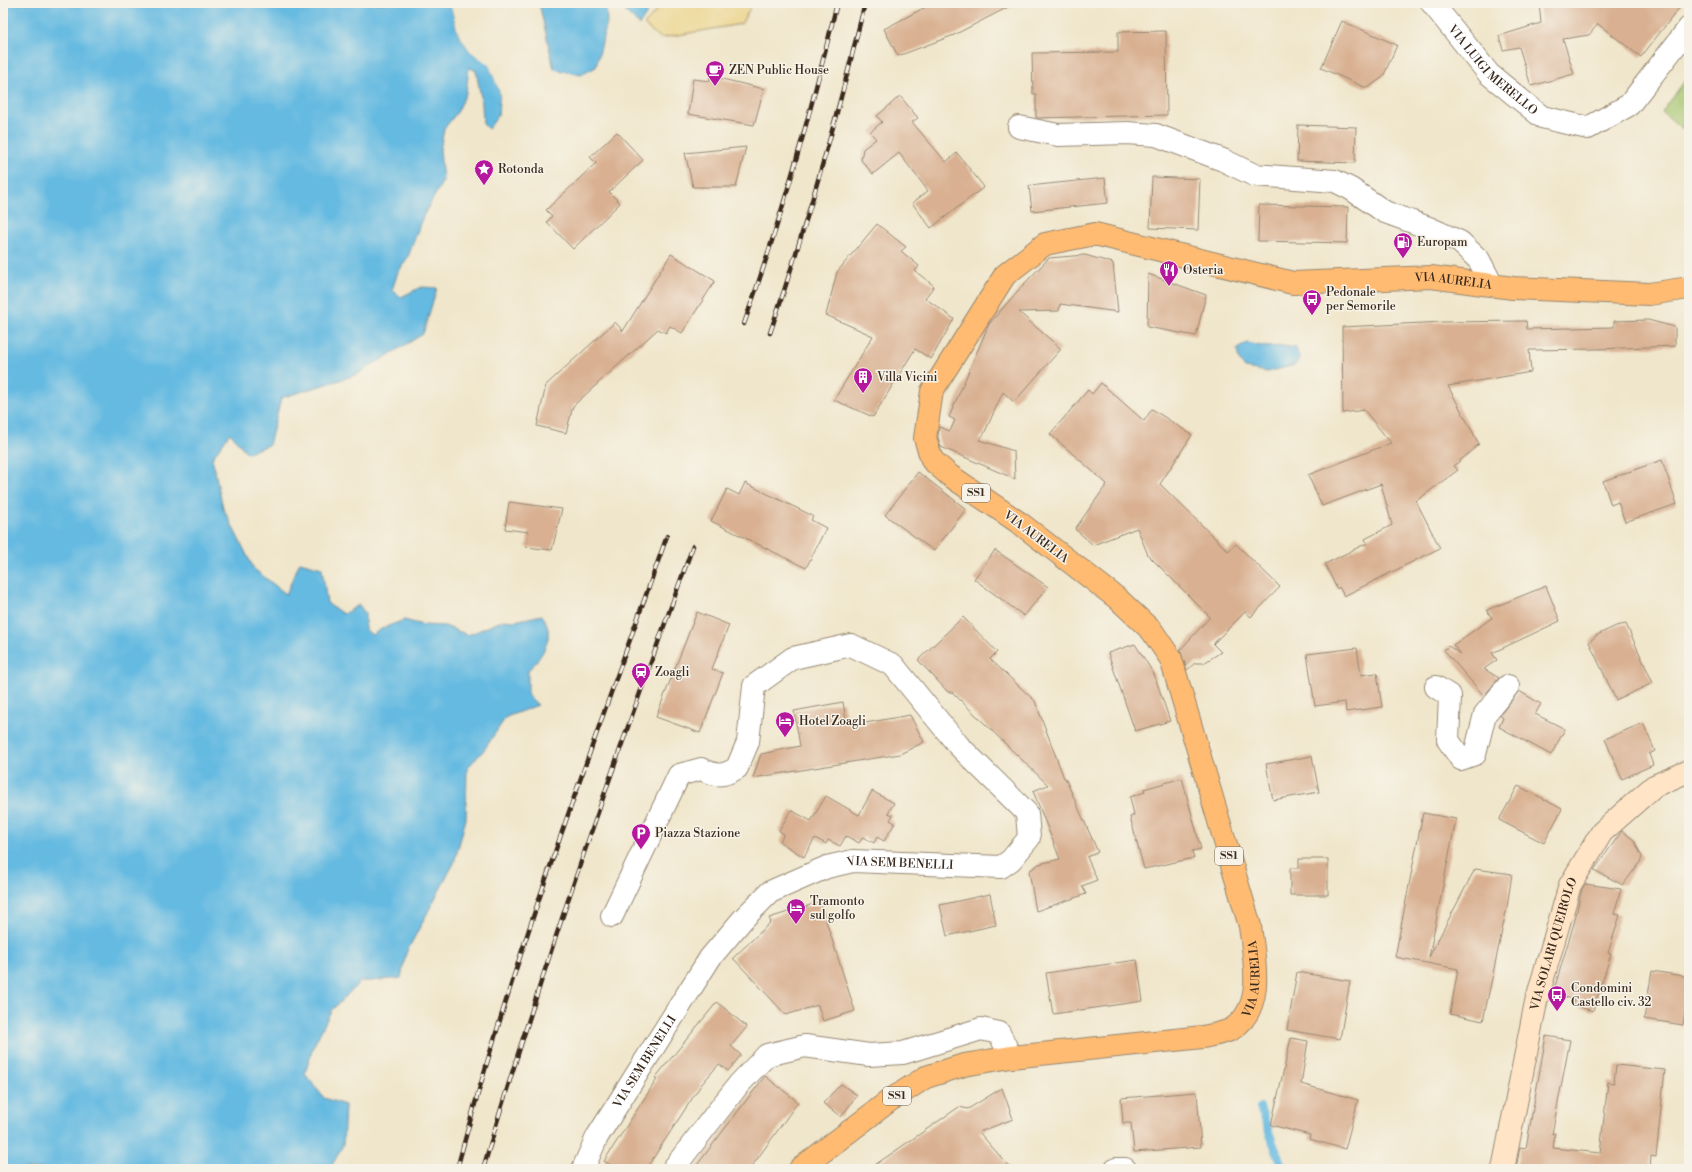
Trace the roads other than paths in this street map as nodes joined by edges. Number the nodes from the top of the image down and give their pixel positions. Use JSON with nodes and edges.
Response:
{"nodes":[{"id":1,"x":1432,"y":3,"type":"edge"},
{"id":2,"x":1689,"y":28,"type":"edge"},
{"id":3,"x":1019,"y":128,"type":"dead end"},
{"id":4,"x":1492,"y":285,"type":"junction"},
{"id":5,"x":1689,"y":288,"type":"edge"},
{"id":6,"x":1508,"y":686,"type":"dead end"},
{"id":7,"x":1436,"y":687,"type":"dead end"},
{"id":8,"x":1689,"y":771,"type":"edge"},
{"id":9,"x":612,"y":916,"type":"dead end"},
{"id":10,"x":1011,"y":1057,"type":"junction"},
{"id":11,"x":583,"y":1169,"type":"edge"},
{"id":12,"x":673,"y":1169,"type":"edge"},
{"id":13,"x":800,"y":1169,"type":"edge"},
{"id":14,"x":1116,"y":1169,"type":"edge"},
{"id":15,"x":1125,"y":1169,"type":"edge"},
{"id":16,"x":1503,"y":1169,"type":"edge"}],
"edges":[{"from":1,"to":2,"type":"street","name":"VIA LUIGI MERELLO"},
{"from":3,"to":4,"type":"street"},
{"from":4,"to":5,"type":"main road","name":"VIA AURELIA","number":"SS1"},
{"from":4,"to":10,"type":"main road","name":"VIA AURELIA","number":"SS1"},
{"from":6,"to":7,"type":"street"},
{"from":8,"to":16,"type":"street","name":"VIA SOLARI QUEIROLO"},
{"from":9,"to":11,"type":"street","name":"VIA SEM BENELLI"},
{"from":10,"to":12,"type":"street"},
{"from":10,"to":13,"type":"main road","name":"VIA AURELIA","number":"SS1"},
{"from":14,"to":15,"type":"street"}]}
